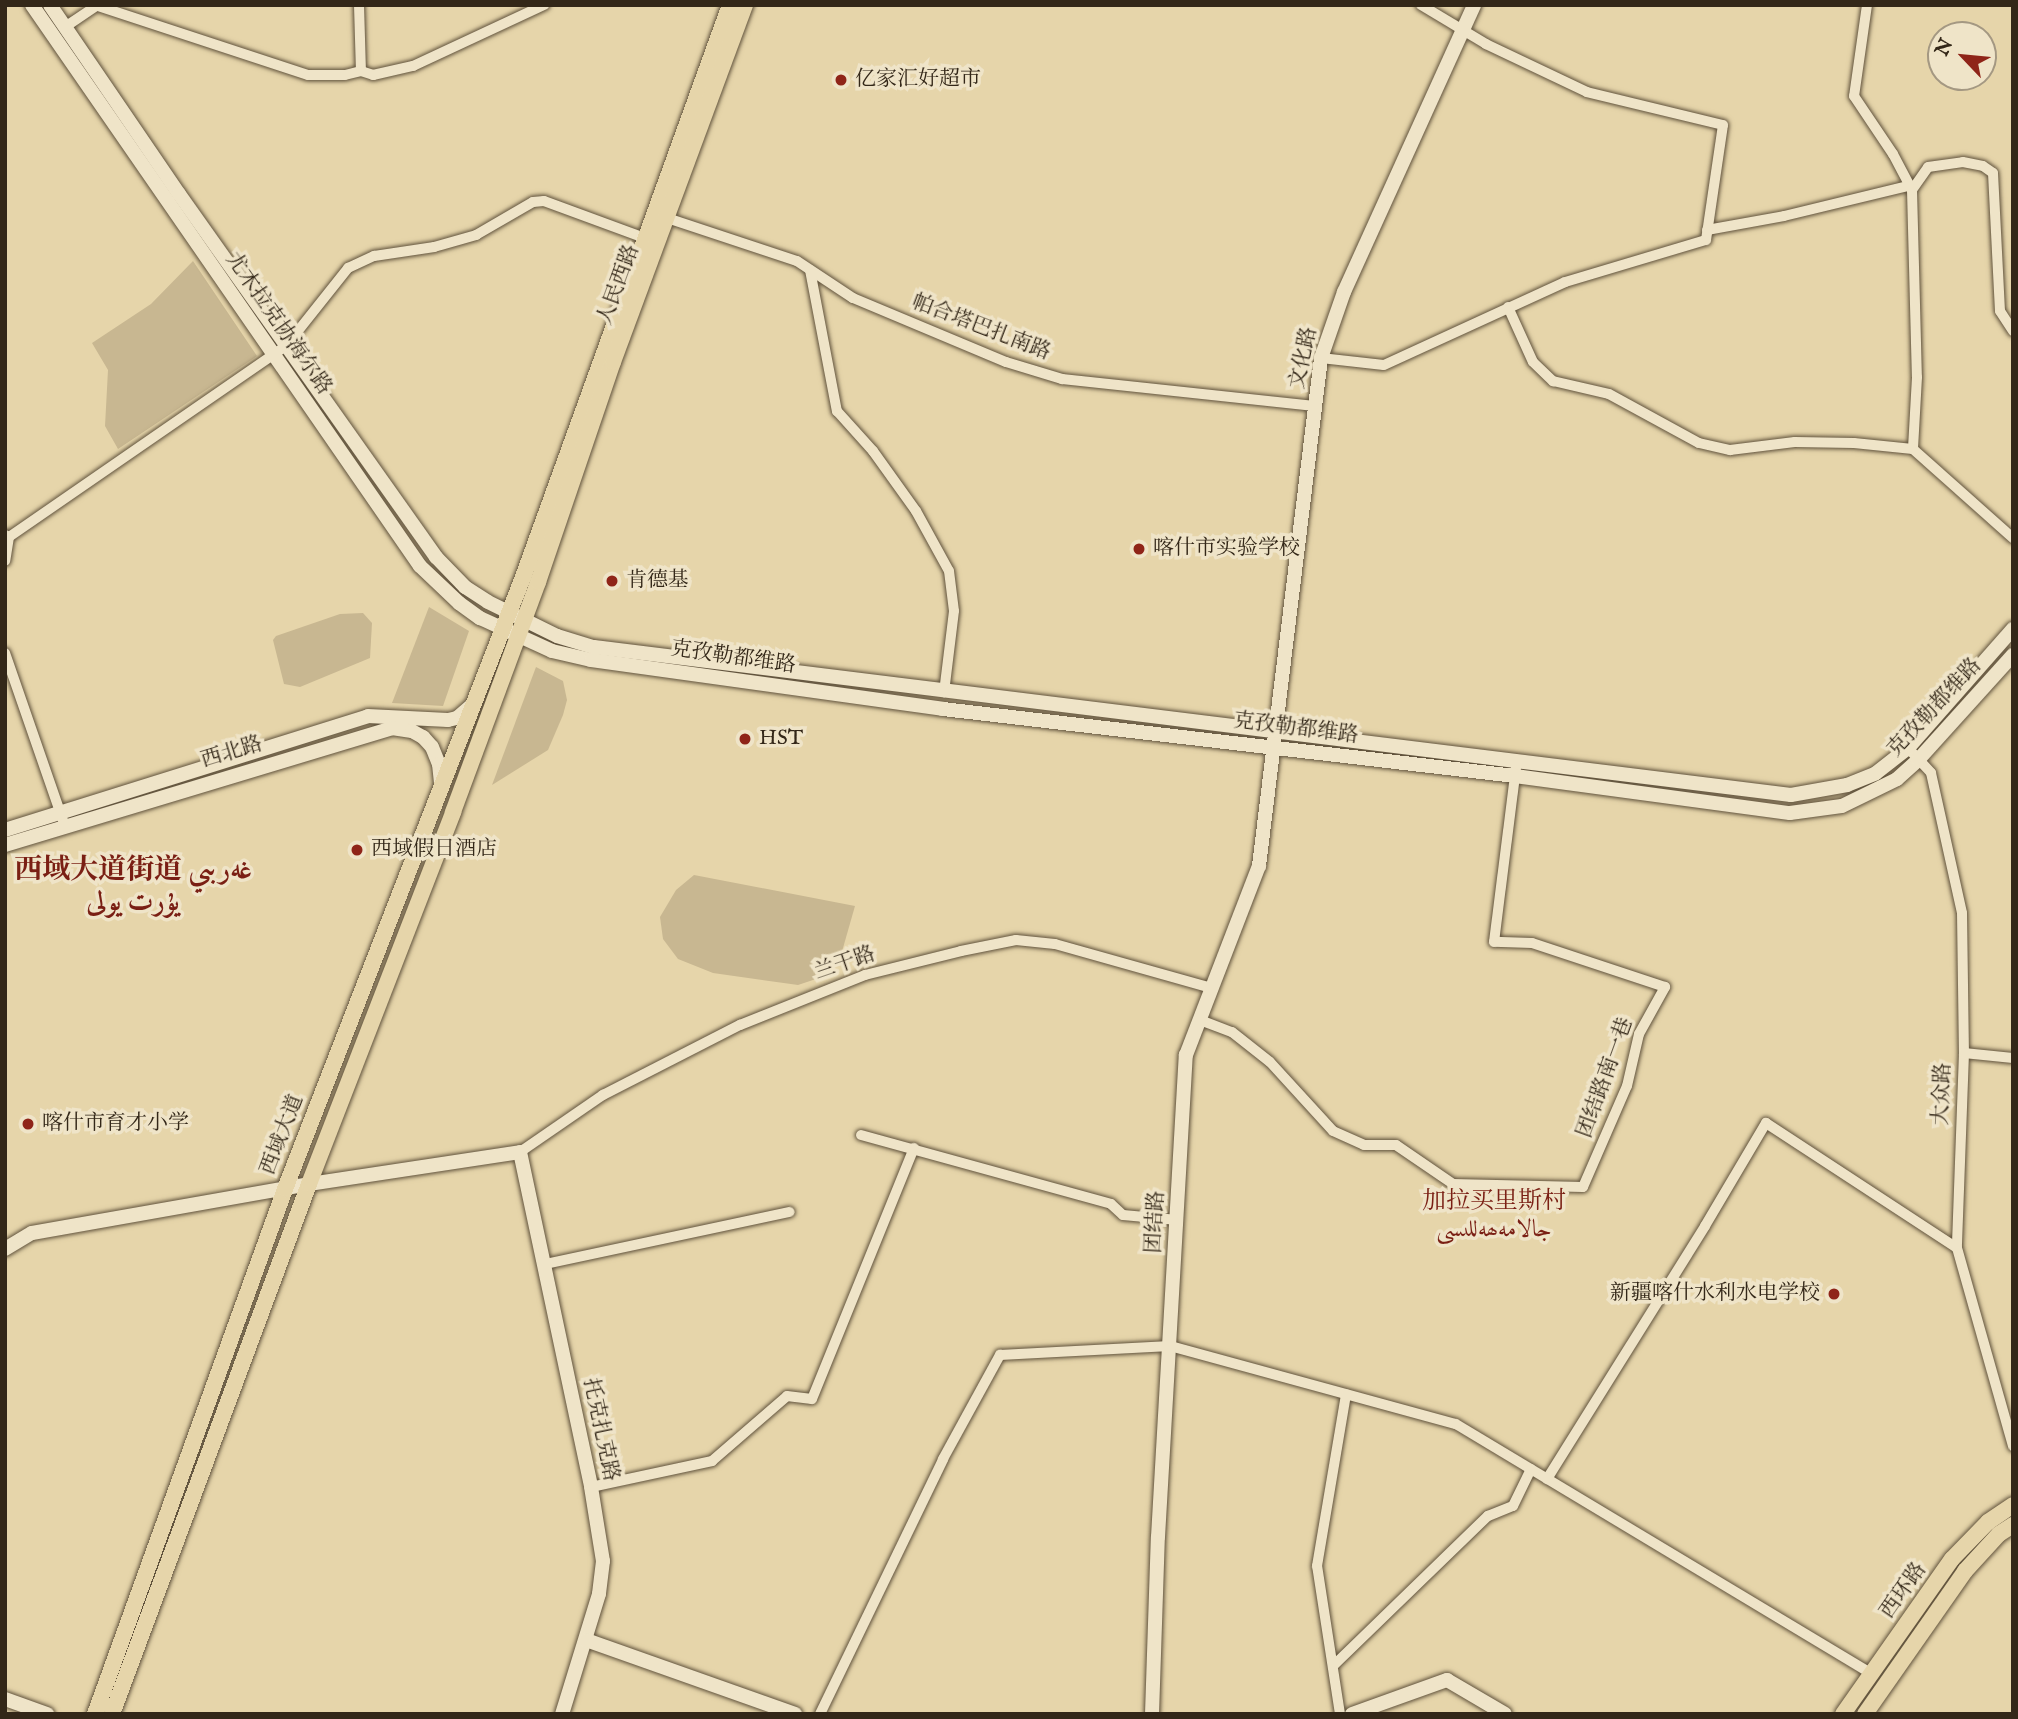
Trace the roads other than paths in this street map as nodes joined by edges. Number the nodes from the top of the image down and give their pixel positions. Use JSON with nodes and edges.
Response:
{"nodes":[{"id":1,"x":32,"y":5,"type":"edge"},
{"id":2,"x":50,"y":5,"type":"edge"},
{"id":3,"x":359,"y":5,"type":"edge"},
{"id":4,"x":544,"y":5,"type":"edge"},
{"id":5,"x":730,"y":5,"type":"edge"},
{"id":6,"x":745,"y":5,"type":"edge"},
{"id":7,"x":1421,"y":5,"type":"edge"},
{"id":8,"x":1474,"y":5,"type":"edge"},
{"id":9,"x":1867,"y":5,"type":"edge"},
{"id":10,"x":98,"y":6,"type":"edge"},
{"id":11,"x":65,"y":27,"type":"junction"},
{"id":12,"x":1462,"y":31,"type":"junction"},
{"id":13,"x":361,"y":71,"type":"junction"},
{"id":14,"x":1910,"y":188,"type":"junction"},
{"id":15,"x":660,"y":216,"type":"junction"},
{"id":16,"x":1707,"y":230,"type":"junction"},
{"id":17,"x":651,"y":240,"type":"junction"},
{"id":18,"x":810,"y":270,"type":"junction"},
{"id":19,"x":1508,"y":307,"type":"junction"},
{"id":20,"x":2013,"y":331,"type":"edge"},
{"id":21,"x":286,"y":346,"type":"junction"},
{"id":22,"x":274,"y":355,"type":"junction"},
{"id":23,"x":1321,"y":358,"type":"junction"},
{"id":24,"x":1315,"y":406,"type":"junction"},
{"id":25,"x":1913,"y":449,"type":"junction"},
{"id":26,"x":7,"y":536,"type":"edge"},
{"id":27,"x":2013,"y":538,"type":"edge"},
{"id":28,"x":5,"y":561,"type":"edge"},
{"id":29,"x":530,"y":579,"type":"junction"},
{"id":30,"x":508,"y":612,"type":"junction"},
{"id":31,"x":524,"y":621,"type":"junction"},
{"id":32,"x":502,"y":629,"type":"junction"},
{"id":33,"x":2013,"y":629,"type":"edge"},
{"id":34,"x":518,"y":637,"type":"junction"},
{"id":35,"x":5,"y":653,"type":"edge"},
{"id":36,"x":2013,"y":655,"type":"edge"},
{"id":37,"x":944,"y":692,"type":"junction"},
{"id":38,"x":471,"y":706,"type":"junction"},
{"id":39,"x":1278,"y":730,"type":"junction"},
{"id":40,"x":1276,"y":747,"type":"junction"},
{"id":41,"x":1908,"y":748,"type":"junction"},
{"id":42,"x":1918,"y":760,"type":"junction"},
{"id":43,"x":1516,"y":769,"type":"junction"},
{"id":44,"x":441,"y":784,"type":"junction"},
{"id":45,"x":63,"y":820,"type":"junction"},
{"id":46,"x":5,"y":830,"type":"edge"},
{"id":47,"x":5,"y":845,"type":"edge"},
{"id":48,"x":1212,"y":988,"type":"junction"},
{"id":49,"x":1200,"y":1020,"type":"junction"},
{"id":50,"x":1964,"y":1053,"type":"junction"},
{"id":51,"x":2013,"y":1058,"type":"edge"},
{"id":52,"x":861,"y":1135,"type":"dead end"},
{"id":53,"x":914,"y":1148,"type":"junction"},
{"id":54,"x":520,"y":1152,"type":"junction"},
{"id":55,"x":309,"y":1184,"type":"junction"},
{"id":56,"x":285,"y":1189,"type":"junction"},
{"id":57,"x":790,"y":1212,"type":"dead end"},
{"id":58,"x":1178,"y":1220,"type":"junction"},
{"id":59,"x":1957,"y":1248,"type":"junction"},
{"id":60,"x":5,"y":1249,"type":"edge"},
{"id":61,"x":545,"y":1264,"type":"junction"},
{"id":62,"x":1170,"y":1346,"type":"junction"},
{"id":63,"x":1346,"y":1394,"type":"junction"},
{"id":64,"x":2013,"y":1446,"type":"edge"},
{"id":65,"x":1531,"y":1469,"type":"junction"},
{"id":66,"x":1547,"y":1479,"type":"junction"},
{"id":67,"x":591,"y":1487,"type":"junction"},
{"id":68,"x":2013,"y":1505,"type":"edge"},
{"id":69,"x":2013,"y":1525,"type":"edge"},
{"id":70,"x":586,"y":1640,"type":"junction"},
{"id":71,"x":1333,"y":1666,"type":"junction"},
{"id":72,"x":1871,"y":1673,"type":"junction"},
{"id":73,"x":5,"y":1699,"type":"edge"},
{"id":74,"x":47,"y":1714,"type":"edge"},
{"id":75,"x":95,"y":1714,"type":"edge"},
{"id":76,"x":112,"y":1714,"type":"edge"},
{"id":77,"x":562,"y":1714,"type":"edge"},
{"id":78,"x":795,"y":1714,"type":"edge"},
{"id":79,"x":820,"y":1714,"type":"edge"},
{"id":80,"x":1152,"y":1714,"type":"edge"},
{"id":81,"x":1340,"y":1714,"type":"edge"},
{"id":82,"x":1352,"y":1714,"type":"edge"},
{"id":83,"x":1505,"y":1714,"type":"edge"},
{"id":84,"x":1843,"y":1714,"type":"edge"},
{"id":85,"x":1865,"y":1714,"type":"edge"}],
"edges":[{"from":1,"to":22,"type":"main road","name":"尤木拉克协海尔路"},
{"from":2,"to":11,"type":"main road","name":"尤木拉克协海尔路"},
{"from":3,"to":13,"type":"street"},
{"from":4,"to":13,"type":"street"},
{"from":5,"to":15,"type":"main road","name":"人民西路"},
{"from":6,"to":15,"type":"main road","name":"人民西路"},
{"from":7,"to":12,"type":"street"},
{"from":8,"to":12,"type":"main road","name":"文化路"},
{"from":9,"to":14,"type":"street"},
{"from":10,"to":11,"type":"street"},
{"from":10,"to":13,"type":"street"},
{"from":11,"to":21,"type":"main road","name":"尤木拉克协海尔路"},
{"from":12,"to":16,"type":"street"},
{"from":12,"to":23,"type":"main road","name":"文化路"},
{"from":14,"to":16,"type":"street"},
{"from":14,"to":20,"type":"street"},
{"from":14,"to":25,"type":"street"},
{"from":15,"to":17,"type":"main road","name":"人民西路"},
{"from":15,"to":18,"type":"street","name":"帕合塔巴扎南路"},
{"from":16,"to":19,"type":"street"},
{"from":17,"to":21,"type":"street"},
{"from":17,"to":29,"type":"main road","name":"人民西路"},
{"from":18,"to":24,"type":"street","name":"帕合塔巴扎南路"},
{"from":18,"to":37,"type":"street"},
{"from":19,"to":23,"type":"street"},
{"from":19,"to":25,"type":"street"},
{"from":21,"to":22,"type":"street"},
{"from":21,"to":30,"type":"main road","name":"尤木拉克协海尔路"},
{"from":22,"to":26,"type":"street"},
{"from":22,"to":32,"type":"main road","name":"尤木拉克协海尔路"},
{"from":23,"to":24,"type":"main road","name":"文化路"},
{"from":24,"to":39,"type":"main road","name":"文化路"},
{"from":25,"to":27,"type":"street"},
{"from":26,"to":28,"type":"street"},
{"from":29,"to":30,"type":"main road","name":"西域大道"},
{"from":29,"to":31,"type":"main road","name":"西域大道"},
{"from":30,"to":31,"type":"main road","name":"尤木拉克协海尔路"},
{"from":30,"to":32,"type":"main road","name":"西域大道"},
{"from":31,"to":34,"type":"main road","name":"西域大道"},
{"from":31,"to":37,"type":"main road","name":"克孜勒都维路"},
{"from":32,"to":34,"type":"main road","name":"尤木拉克协海尔路"},
{"from":32,"to":38,"type":"main road","name":"西域大道"},
{"from":33,"to":41,"type":"main road","name":"克孜勒都维路"},
{"from":34,"to":40,"type":"main road","name":"克孜勒都维路"},
{"from":34,"to":55,"type":"main road","name":"西域大道"},
{"from":35,"to":45,"type":"street"},
{"from":36,"to":42,"type":"main road","name":"克孜勒都维路"},
{"from":37,"to":39,"type":"main road","name":"克孜勒都维路"},
{"from":38,"to":44,"type":"main road","name":"西域大道"},
{"from":38,"to":45,"type":"main road","name":"西北路"},
{"from":39,"to":40,"type":"main road","name":"文化路"},
{"from":39,"to":43,"type":"main road","name":"克孜勒都维路"},
{"from":40,"to":43,"type":"main road","name":"克孜勒都维路"},
{"from":40,"to":48,"type":"main road","name":"团结路"},
{"from":41,"to":42,"type":"street","name":"大众路"},
{"from":41,"to":43,"type":"main road","name":"克孜勒都维路"},
{"from":42,"to":43,"type":"main road","name":"克孜勒都维路"},
{"from":42,"to":50,"type":"street","name":"大众路"},
{"from":43,"to":49,"type":"street","name":"团结路南一巷"},
{"from":44,"to":45,"type":"main road","name":"西北路"},
{"from":44,"to":56,"type":"main road","name":"西域大道"},
{"from":45,"to":46,"type":"main road","name":"西北路"},
{"from":45,"to":47,"type":"main road","name":"西北路"},
{"from":48,"to":49,"type":"main road","name":"团结路"},
{"from":48,"to":54,"type":"street","name":"兰干路"},
{"from":49,"to":58,"type":"main road","name":"团结路"},
{"from":50,"to":51,"type":"street"},
{"from":50,"to":59,"type":"street","name":"大众路"},
{"from":52,"to":53,"type":"street"},
{"from":53,"to":58,"type":"street"},
{"from":53,"to":67,"type":"street"},
{"from":54,"to":55,"type":"main road"},
{"from":54,"to":61,"type":"main road","name":"托克扎克路"},
{"from":55,"to":56,"type":"main road"},
{"from":55,"to":76,"type":"main road","name":"西域大道"},
{"from":56,"to":60,"type":"main road"},
{"from":56,"to":75,"type":"main road","name":"西域大道"},
{"from":57,"to":61,"type":"street"},
{"from":58,"to":62,"type":"main road","name":"团结路"},
{"from":59,"to":64,"type":"street","name":"大众路"},
{"from":59,"to":66,"type":"street"},
{"from":61,"to":67,"type":"main road","name":"托克扎克路"},
{"from":62,"to":63,"type":"street"},
{"from":62,"to":79,"type":"street"},
{"from":62,"to":80,"type":"main road","name":"团结路"},
{"from":63,"to":65,"type":"street"},
{"from":63,"to":71,"type":"street"},
{"from":65,"to":66,"type":"street"},
{"from":65,"to":71,"type":"street"},
{"from":66,"to":72,"type":"street"},
{"from":67,"to":70,"type":"main road","name":"托克扎克路"},
{"from":68,"to":72,"type":"main road","name":"西环路"},
{"from":69,"to":85,"type":"main road","name":"西环路"},
{"from":70,"to":77,"type":"main road","name":"托克扎克路"},
{"from":70,"to":78,"type":"main road"},
{"from":71,"to":81,"type":"street"},
{"from":72,"to":84,"type":"main road","name":"西环路"},
{"from":73,"to":74,"type":"main road"},
{"from":82,"to":83,"type":"main road"}]}
